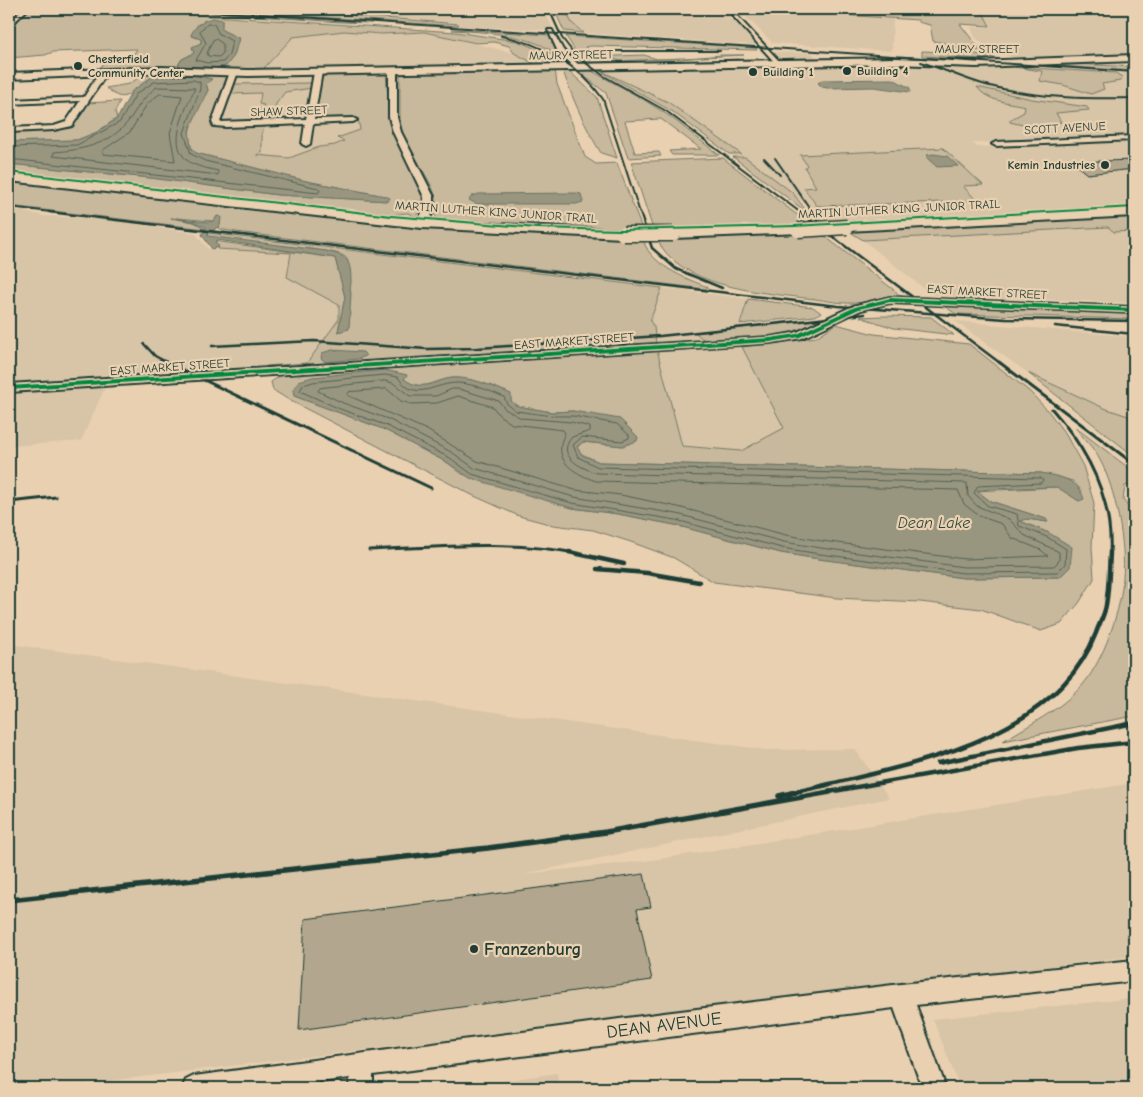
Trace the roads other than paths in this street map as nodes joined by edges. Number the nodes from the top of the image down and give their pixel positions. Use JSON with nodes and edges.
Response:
{"nodes":[{"id":1,"x":25,"y":9,"type":"edge"},
{"id":2,"x":735,"y":17,"type":"dead end"},
{"id":3,"x":9,"y":25,"type":"edge"},
{"id":4,"x":550,"y":30,"type":"dead end"},
{"id":5,"x":1134,"y":58,"type":"edge"},
{"id":6,"x":779,"y":64,"type":"junction"},
{"id":7,"x":578,"y":67,"type":"junction"},
{"id":8,"x":393,"y":70,"type":"junction"},
{"id":9,"x":104,"y":72,"type":"junction"},
{"id":10,"x":234,"y":72,"type":"junction"},
{"id":11,"x":318,"y":72,"type":"junction"},
{"id":12,"x":9,"y":76,"type":"edge"},
{"id":13,"x":86,"y":99,"type":"junction"},
{"id":14,"x":9,"y":102,"type":"edge"},
{"id":15,"x":353,"y":120,"type":"dead end"},
{"id":16,"x":309,"y":122,"type":"junction"},
{"id":17,"x":9,"y":130,"type":"edge"},
{"id":18,"x":1134,"y":138,"type":"edge"},
{"id":19,"x":306,"y":144,"type":"dead end"},
{"id":20,"x":996,"y":144,"type":"dead end"},
{"id":21,"x":9,"y":177,"type":"edge"},
{"id":22,"x":1134,"y":212,"type":"edge"},
{"id":23,"x":422,"y":224,"type":"junction"},
{"id":24,"x":1134,"y":310,"type":"edge"},
{"id":25,"x":9,"y":388,"type":"edge"},
{"id":26,"x":1134,"y":970,"type":"edge"},
{"id":27,"x":901,"y":995,"type":"junction"},
{"id":28,"x":362,"y":1064,"type":"junction"},
{"id":29,"x":194,"y":1088,"type":"edge"},
{"id":30,"x":361,"y":1088,"type":"edge"},
{"id":31,"x":934,"y":1088,"type":"edge"}],
"edges":[{"from":1,"to":3,"type":"street"},
{"from":2,"to":6,"type":"street"},
{"from":4,"to":7,"type":"street"},
{"from":5,"to":6,"type":"main road","name":"MAURY STREET"},
{"from":6,"to":7,"type":"main road","name":"MAURY STREET"},
{"from":7,"to":8,"type":"main road","name":"MAURY STREET"},
{"from":8,"to":11,"type":"main road","name":"MAURY STREET"},
{"from":8,"to":23,"type":"street"},
{"from":9,"to":10,"type":"main road","name":"MAURY STREET"},
{"from":9,"to":12,"type":"main road","name":"MAURY STREET"},
{"from":9,"to":13,"type":"street"},
{"from":10,"to":11,"type":"main road","name":"MAURY STREET"},
{"from":10,"to":16,"type":"street","name":"SHAW STREET"},
{"from":11,"to":16,"type":"street"},
{"from":13,"to":14,"type":"street"},
{"from":13,"to":17,"type":"street"},
{"from":15,"to":16,"type":"street","name":"SHAW STREET"},
{"from":16,"to":19,"type":"street"},
{"from":18,"to":20,"type":"street","name":"SCOTT AVENUE"},
{"from":21,"to":23,"type":"main road"},
{"from":22,"to":23,"type":"main road","bridge":true},
{"from":24,"to":25,"type":"street","name":"EAST MARKET STREET"},
{"from":26,"to":27,"type":"street","name":"DEAN AVENUE"},
{"from":27,"to":28,"type":"street","name":"DEAN AVENUE"},
{"from":27,"to":31,"type":"street"},
{"from":28,"to":29,"type":"street","name":"DEAN AVENUE"},
{"from":28,"to":30,"type":"street"}]}
